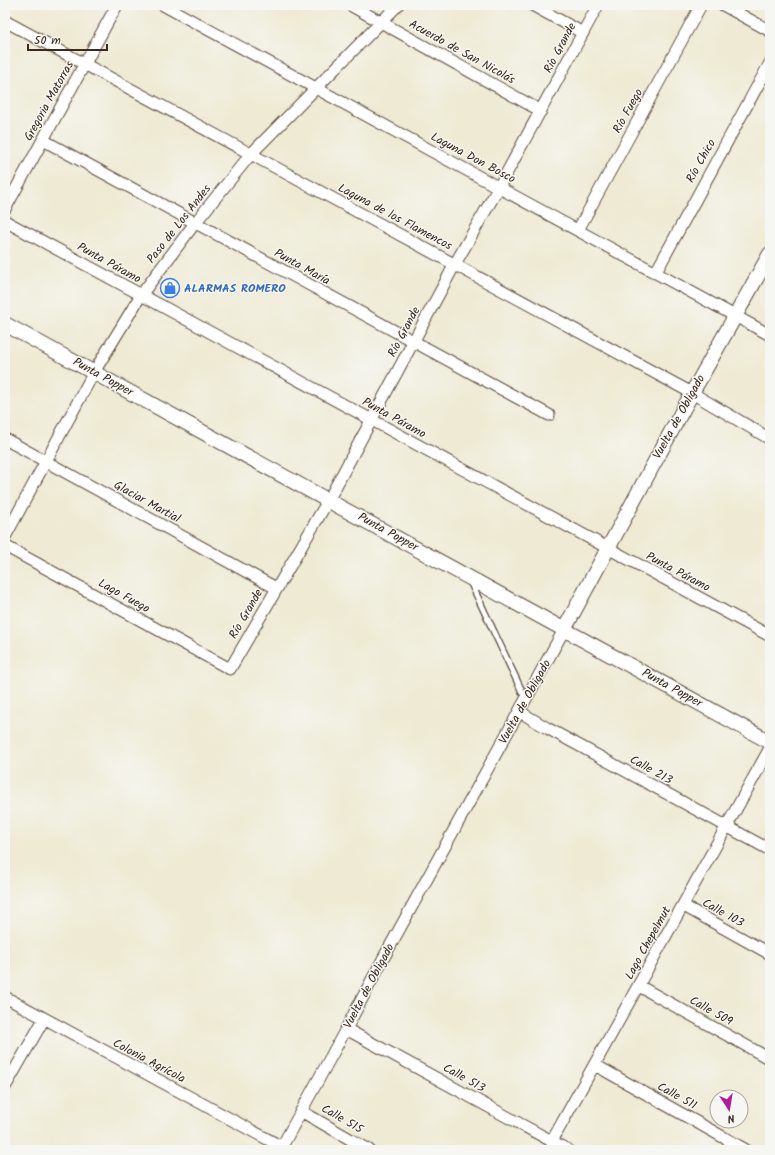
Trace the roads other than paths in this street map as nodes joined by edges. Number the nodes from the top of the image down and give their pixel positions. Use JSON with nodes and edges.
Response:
{"nodes":[{"id":1,"x":117,"y":5,"type":"edge"},
{"id":2,"x":163,"y":5,"type":"edge"},
{"id":3,"x":350,"y":5,"type":"edge"},
{"id":4,"x":398,"y":5,"type":"edge"},
{"id":5,"x":532,"y":5,"type":"edge"},
{"id":6,"x":598,"y":5,"type":"edge"},
{"id":7,"x":701,"y":5,"type":"edge"},
{"id":8,"x":723,"y":5,"type":"edge"},
{"id":9,"x":5,"y":21,"type":"edge"},
{"id":10,"x":382,"y":22,"type":"junction"},
{"id":11,"x":770,"y":31,"type":"edge"},
{"id":12,"x":583,"y":33,"type":"junction"},
{"id":13,"x":770,"y":63,"type":"edge"},
{"id":14,"x":84,"y":65,"type":"junction"},
{"id":15,"x":316,"y":89,"type":"junction"},
{"id":16,"x":541,"y":111,"type":"junction"},
{"id":17,"x":43,"y":140,"type":"junction"},
{"id":18,"x":251,"y":154,"type":"junction"},
{"id":19,"x":500,"y":187,"type":"junction"},
{"id":20,"x":5,"y":209,"type":"edge"},
{"id":21,"x":5,"y":221,"type":"edge"},
{"id":22,"x":195,"y":223,"type":"junction"},
{"id":23,"x":578,"y":230,"type":"junction"},
{"id":24,"x":770,"y":254,"type":"edge"},
{"id":25,"x":455,"y":264,"type":"junction"},
{"id":26,"x":656,"y":272,"type":"junction"},
{"id":27,"x":141,"y":295,"type":"junction"},
{"id":28,"x":736,"y":316,"type":"junction"},
{"id":29,"x":5,"y":324,"type":"edge"},
{"id":30,"x":770,"y":335,"type":"edge"},
{"id":31,"x":413,"y":342,"type":"junction"},
{"id":32,"x":94,"y":372,"type":"junction"},
{"id":33,"x":692,"y":393,"type":"junction"},
{"id":34,"x":549,"y":416,"type":"dead end"},
{"id":35,"x":370,"y":420,"type":"junction"},
{"id":36,"x":5,"y":439,"type":"edge"},
{"id":37,"x":770,"y":439,"type":"edge"},
{"id":38,"x":45,"y":461,"type":"junction"},
{"id":39,"x":329,"y":500,"type":"junction"},
{"id":40,"x":5,"y":537,"type":"edge"},
{"id":41,"x":5,"y":546,"type":"edge"},
{"id":42,"x":608,"y":549,"type":"junction"},
{"id":43,"x":467,"y":576,"type":"junction"},
{"id":44,"x":276,"y":588,"type":"junction"},
{"id":45,"x":565,"y":628,"type":"junction"},
{"id":46,"x":770,"y":636,"type":"edge"},
{"id":47,"x":230,"y":669,"type":"joint"},
{"id":48,"x":526,"y":700,"type":"junction"},
{"id":49,"x":520,"y":712,"type":"junction"},
{"id":50,"x":770,"y":742,"type":"edge"},
{"id":51,"x":770,"y":748,"type":"edge"},
{"id":52,"x":728,"y":827,"type":"junction"},
{"id":53,"x":770,"y":850,"type":"edge"},
{"id":54,"x":684,"y":906,"type":"junction"},
{"id":55,"x":770,"y":954,"type":"edge"},
{"id":56,"x":639,"y":986,"type":"junction"},
{"id":57,"x":5,"y":997,"type":"edge"},
{"id":58,"x":44,"y":1019,"type":"junction"},
{"id":59,"x":346,"y":1029,"type":"junction"},
{"id":60,"x":770,"y":1059,"type":"edge"},
{"id":61,"x":595,"y":1065,"type":"junction"},
{"id":62,"x":5,"y":1087,"type":"edge"},
{"id":63,"x":301,"y":1111,"type":"junction"},
{"id":64,"x":551,"y":1146,"type":"edge"},
{"id":65,"x":281,"y":1148,"type":"edge"},
{"id":66,"x":369,"y":1150,"type":"edge"},
{"id":67,"x":568,"y":1150,"type":"edge"},
{"id":68,"x":746,"y":1150,"type":"edge"}],
"edges":[{"from":1,"to":14,"type":"street","name":"Gregoria Matorras"},
{"from":2,"to":15,"type":"street","name":"Laguna Don Bosco"},
{"from":3,"to":10,"type":"street","name":"Acuerdo de San Nicolás"},
{"from":4,"to":10,"type":"street","name":"Paso de Los Andes"},
{"from":5,"to":12,"type":"street"},
{"from":6,"to":12,"type":"street","name":"Río Grande"},
{"from":7,"to":23,"type":"street","name":"Río Fuego"},
{"from":8,"to":11,"type":"street"},
{"from":9,"to":14,"type":"street","name":"Laguna de los Flamencos"},
{"from":10,"to":15,"type":"street","name":"Paso de Los Andes"},
{"from":10,"to":16,"type":"street","name":"Acuerdo de San Nicolás"},
{"from":12,"to":16,"type":"street","name":"Río Grande"},
{"from":13,"to":26,"type":"street","name":"Río Chico"},
{"from":14,"to":17,"type":"street","name":"Gregoria Matorras"},
{"from":14,"to":18,"type":"street","name":"Laguna de los Flamencos"},
{"from":15,"to":18,"type":"street","name":"Paso de Los Andes"},
{"from":15,"to":19,"type":"street","name":"Laguna Don Bosco"},
{"from":16,"to":19,"type":"street","name":"Río Grande"},
{"from":17,"to":20,"type":"street","name":"Gregoria Matorras"},
{"from":17,"to":22,"type":"street","name":"Punta María"},
{"from":18,"to":22,"type":"street","name":"Paso de Los Andes"},
{"from":18,"to":25,"type":"street","name":"Laguna de los Flamencos"},
{"from":19,"to":23,"type":"street","name":"Laguna Don Bosco"},
{"from":19,"to":25,"type":"street","name":"Río Grande"},
{"from":21,"to":27,"type":"street","name":"Punta Páramo"},
{"from":22,"to":27,"type":"street","name":"Paso de Los Andes"},
{"from":22,"to":31,"type":"street","name":"Punta María"},
{"from":23,"to":26,"type":"street","name":"Laguna Don Bosco"},
{"from":24,"to":28,"type":"street","name":"Vuelta de Obligado"},
{"from":25,"to":31,"type":"street","name":"Río Grande"},
{"from":25,"to":33,"type":"street","name":"Laguna de los Flamencos"},
{"from":26,"to":28,"type":"street","name":"Laguna Don Bosco"},
{"from":27,"to":32,"type":"street","name":"Paso de Los Andes"},
{"from":27,"to":35,"type":"street","name":"Punta Páramo"},
{"from":28,"to":30,"type":"street","name":"Laguna Don Bosco"},
{"from":28,"to":33,"type":"street","name":"Vuelta de Obligado"},
{"from":29,"to":32,"type":"street","name":"Punta Popper"},
{"from":31,"to":34,"type":"street","name":"Punta María"},
{"from":31,"to":35,"type":"street","name":"Río Grande"},
{"from":32,"to":38,"type":"street","name":"Paso de Los Andes"},
{"from":32,"to":39,"type":"street","name":"Punta Popper"},
{"from":33,"to":37,"type":"street","name":"Laguna de los Flamencos"},
{"from":33,"to":42,"type":"street","name":"Vuelta de Obligado"},
{"from":35,"to":39,"type":"street","name":"Río Grande"},
{"from":35,"to":42,"type":"street","name":"Punta Páramo"},
{"from":36,"to":38,"type":"street","name":"Glaciar Martial"},
{"from":38,"to":40,"type":"street","name":"Paso de Los Andes"},
{"from":38,"to":44,"type":"street","name":"Glaciar Martial"},
{"from":39,"to":43,"type":"street","name":"Punta Popper"},
{"from":39,"to":44,"type":"street","name":"Río Grande"},
{"from":41,"to":47,"type":"street","name":"Lago Fuego"},
{"from":42,"to":45,"type":"street","name":"Vuelta de Obligado"},
{"from":42,"to":46,"type":"street","name":"Punta Páramo"},
{"from":43,"to":45,"type":"street","name":"Punta Popper"},
{"from":43,"to":48,"type":"lane"},
{"from":44,"to":47,"type":"street","name":"Río Grande"},
{"from":45,"to":48,"type":"street","name":"Vuelta de Obligado"},
{"from":45,"to":50,"type":"street","name":"Punta Popper"},
{"from":48,"to":49,"type":"street","name":"Vuelta de Obligado"},
{"from":49,"to":52,"type":"street","name":"Calle 213"},
{"from":49,"to":59,"type":"street","name":"Vuelta de Obligado"},
{"from":51,"to":52,"type":"street","name":"Lago Chepelmut"},
{"from":52,"to":53,"type":"street","name":"Calle 213"},
{"from":52,"to":54,"type":"street","name":"Lago Chepelmut"},
{"from":54,"to":55,"type":"street","name":"Calle 103"},
{"from":54,"to":56,"type":"street","name":"Lago Chepelmut"},
{"from":56,"to":60,"type":"street","name":"Calle 509"},
{"from":56,"to":61,"type":"street","name":"Lago Chepelmut"},
{"from":57,"to":58,"type":"street","name":"Colonia Agrícola"},
{"from":58,"to":62,"type":"street"},
{"from":58,"to":65,"type":"street","name":"Colonia Agrícola"},
{"from":59,"to":63,"type":"street","name":"Vuelta de Obligado"},
{"from":59,"to":64,"type":"street","name":"Calle 513"},
{"from":61,"to":64,"type":"street","name":"Lago Chepelmut"},
{"from":61,"to":68,"type":"street","name":"Calle 511"},
{"from":63,"to":65,"type":"street","name":"Vuelta de Obligado"},
{"from":63,"to":66,"type":"street","name":"Calle 515"},
{"from":64,"to":67,"type":"street","name":"Calle 513"}]}
